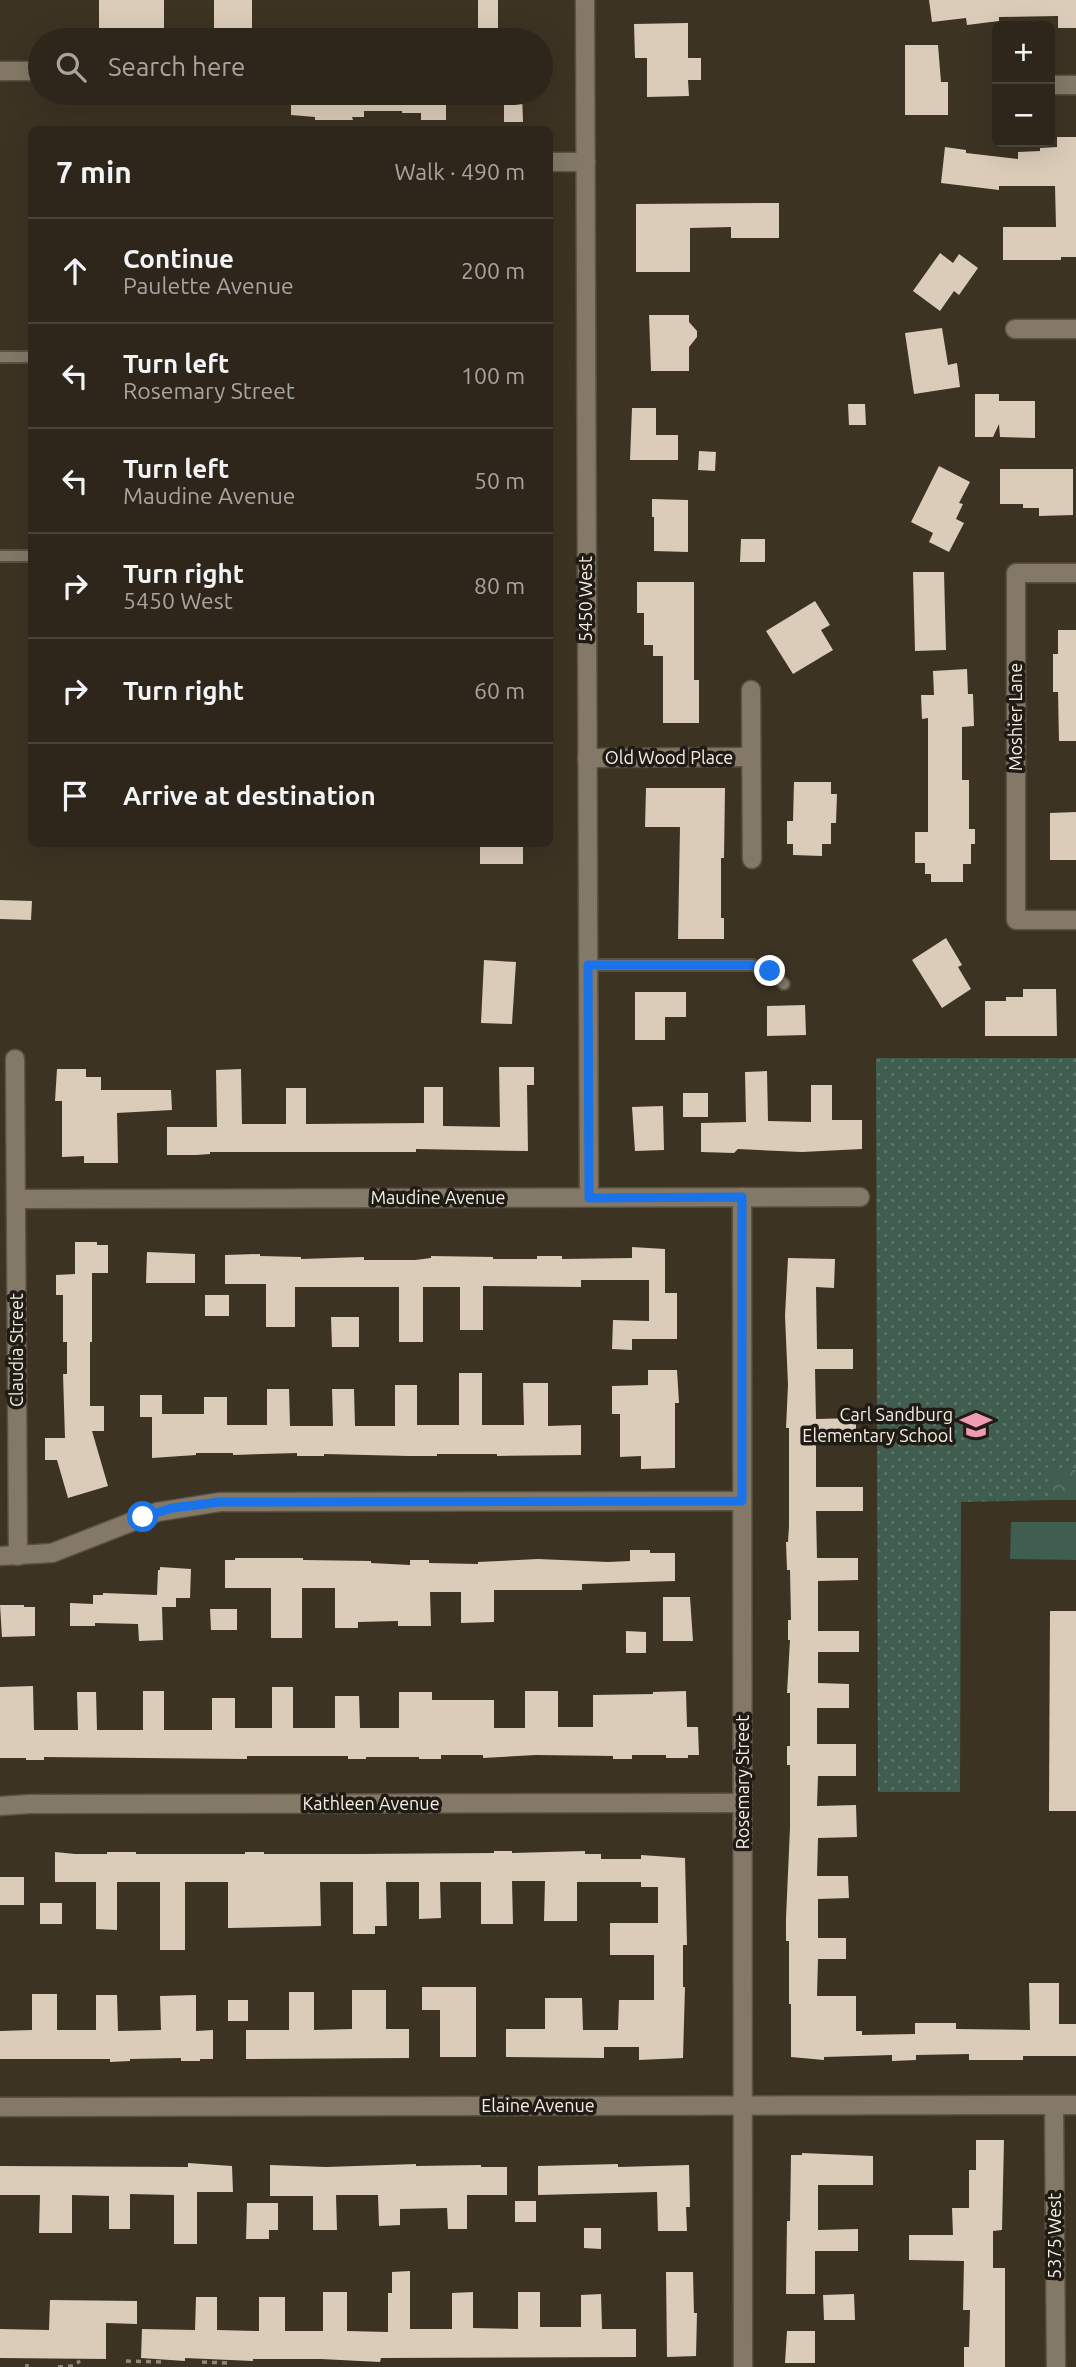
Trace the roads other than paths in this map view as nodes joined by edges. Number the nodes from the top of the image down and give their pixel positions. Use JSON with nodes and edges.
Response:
{"nodes":[{"id":1,"x":585,"y":0,"type":"edge"},
{"id":2,"x":0,"y":71,"type":"edge"},
{"id":3,"x":28,"y":71,"type":"edge"},
{"id":4,"x":1055,"y":85,"type":"edge"},
{"id":5,"x":1076,"y":85,"type":"edge"},
{"id":6,"x":553,"y":162,"type":"edge"},
{"id":7,"x":586,"y":162,"type":"junction"},
{"id":8,"x":1015,"y":329,"type":"dead end"},
{"id":9,"x":1076,"y":329,"type":"edge"},
{"id":10,"x":28,"y":356,"type":"edge"},
{"id":11,"x":0,"y":357,"type":"edge"},
{"id":12,"x":0,"y":556,"type":"edge"},
{"id":13,"x":28,"y":556,"type":"edge"},
{"id":14,"x":1076,"y":573,"type":"edge"},
{"id":15,"x":751,"y":690,"type":"dead end"},
{"id":16,"x":751,"y":757,"type":"junction"},
{"id":17,"x":587,"y":758,"type":"junction"},
{"id":18,"x":752,"y":859,"type":"dead end"},
{"id":19,"x":1076,"y":920,"type":"edge"},
{"id":20,"x":588,"y":965,"type":"junction"},
{"id":21,"x":784,"y":984,"type":"dead end"},
{"id":22,"x":15,"y":1059,"type":"dead end"},
{"id":23,"x":742,"y":1197,"type":"junction"},
{"id":24,"x":860,"y":1197,"type":"dead end"},
{"id":25,"x":589,"y":1198,"type":"junction"},
{"id":26,"x":16,"y":1199,"type":"junction"},
{"id":27,"x":742,"y":1501,"type":"junction"},
{"id":28,"x":9,"y":1556,"type":"edge"},
{"id":29,"x":743,"y":1803,"type":"junction"},
{"id":30,"x":0,"y":1806,"type":"edge"},
{"id":31,"x":743,"y":2105,"type":"junction"},
{"id":32,"x":1055,"y":2105,"type":"junction"},
{"id":33,"x":1076,"y":2105,"type":"edge"},
{"id":34,"x":0,"y":2107,"type":"edge"},
{"id":35,"x":743,"y":2367,"type":"edge"},
{"id":36,"x":1056,"y":2367,"type":"edge"}],
"edges":[{"from":1,"to":7,"type":"street","name":"5450 West"},
{"from":2,"to":3,"type":"street"},
{"from":4,"to":5,"type":"street"},
{"from":6,"to":7,"type":"street"},
{"from":7,"to":17,"type":"street","name":"5450 West"},
{"from":8,"to":9,"type":"street"},
{"from":10,"to":11,"type":"lane"},
{"from":12,"to":13,"type":"lane"},
{"from":14,"to":19,"type":"street","name":"Moshier Lane"},
{"from":15,"to":16,"type":"street","name":"Old Wood Place"},
{"from":16,"to":17,"type":"street","name":"Old Wood Place"},
{"from":16,"to":18,"type":"street","name":"Old Wood Place"},
{"from":17,"to":20,"type":"street","name":"5450 West"},
{"from":20,"to":21,"type":"lane"},
{"from":20,"to":25,"type":"street","name":"5450 West"},
{"from":22,"to":26,"type":"street","name":"Claudia Street"},
{"from":23,"to":24,"type":"street","name":"Maudine Avenue"},
{"from":23,"to":25,"type":"street","name":"Maudine Avenue"},
{"from":23,"to":27,"type":"street","name":"Rosemary Street"},
{"from":25,"to":26,"type":"street","name":"Maudine Avenue"},
{"from":26,"to":28,"type":"street","name":"Claudia Street"},
{"from":27,"to":28,"type":"street"},
{"from":27,"to":29,"type":"street","name":"Rosemary Street"},
{"from":29,"to":30,"type":"street","name":"Kathleen Avenue"},
{"from":29,"to":31,"type":"street","name":"Rosemary Street"},
{"from":31,"to":32,"type":"street","name":"Elaine Avenue"},
{"from":31,"to":34,"type":"street","name":"Elaine Avenue"},
{"from":31,"to":35,"type":"street","name":"Rosemary Street"},
{"from":32,"to":33,"type":"street","name":"Elaine Avenue"},
{"from":32,"to":36,"type":"street","name":"5375 West"}]}
